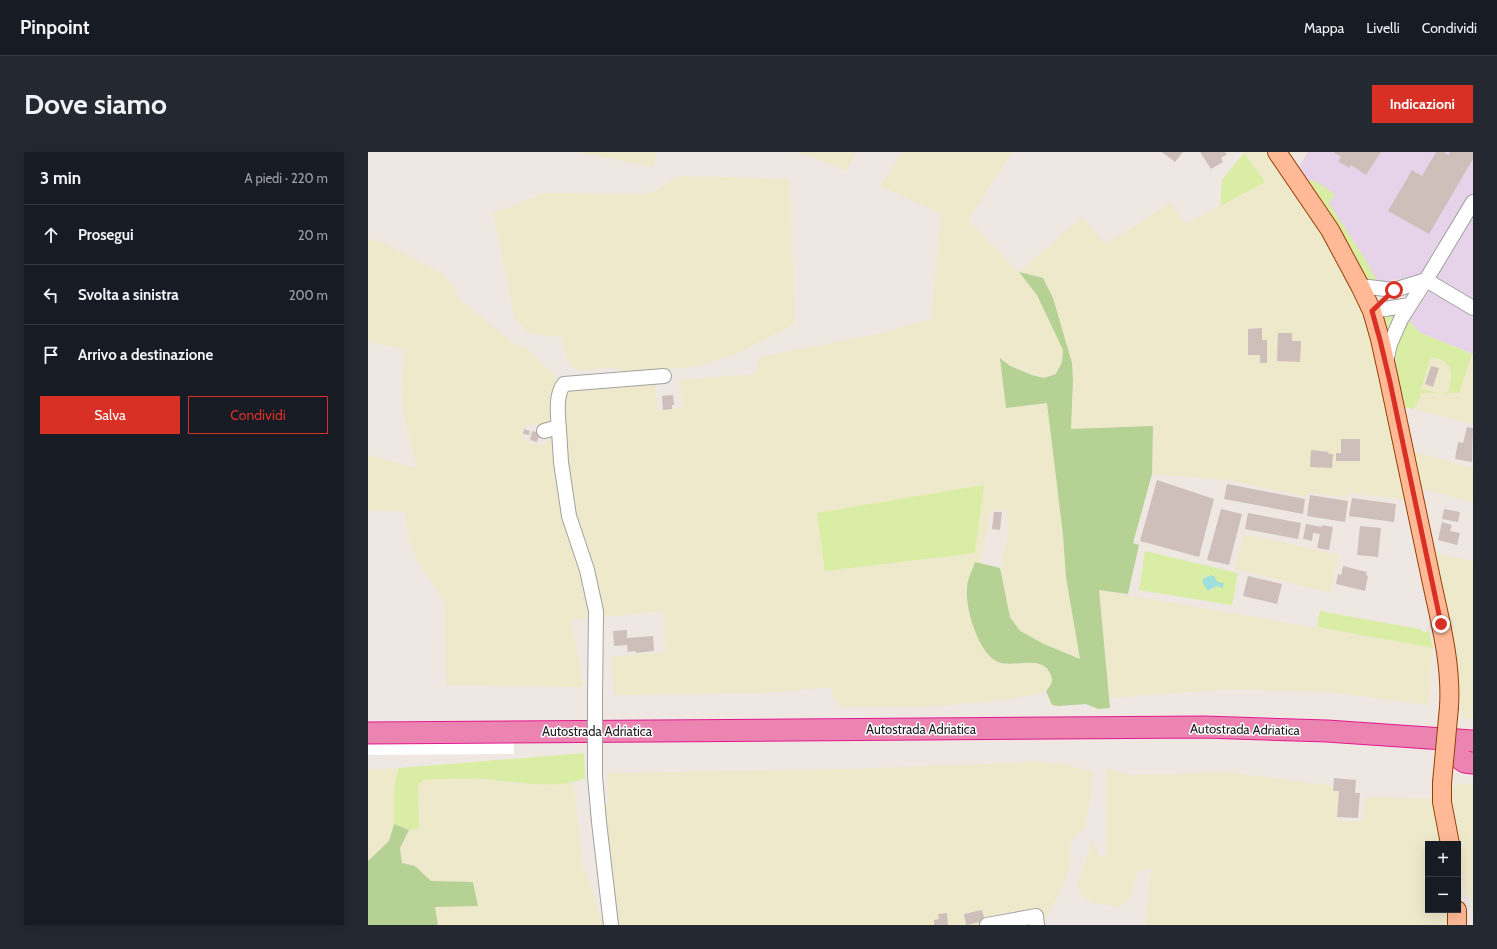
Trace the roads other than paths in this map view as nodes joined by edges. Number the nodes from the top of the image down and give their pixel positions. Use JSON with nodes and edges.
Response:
{"nodes":[{"id":1,"x":1277,"y":152,"type":"edge"},
{"id":2,"x":1473,"y":202,"type":"edge"},
{"id":3,"x":1426,"y":280,"type":"junction"},
{"id":4,"x":1360,"y":286,"type":"junction"},
{"id":5,"x":1394,"y":290,"type":"junction"},
{"id":6,"x":1410,"y":305,"type":"junction"},
{"id":7,"x":1473,"y":308,"type":"edge"},
{"id":8,"x":1372,"y":311,"type":"junction"},
{"id":9,"x":1386,"y":364,"type":"junction"},
{"id":10,"x":664,"y":376,"type":"dead end"},
{"id":11,"x":559,"y":430,"type":"junction"},
{"id":12,"x":544,"y":431,"type":"dead end"},
{"id":13,"x":1473,"y":732,"type":"edge"},
{"id":14,"x":368,"y":733,"type":"edge"},
{"id":15,"x":1371,"y":733,"type":"junction"},
{"id":16,"x":514,"y":739,"type":"junction"},
{"id":17,"x":1473,"y":741,"type":"edge"},
{"id":18,"x":368,"y":747,"type":"edge"},
{"id":19,"x":1452,"y":753,"type":"junction"},
{"id":20,"x":1473,"y":755,"type":"edge"},
{"id":21,"x":1473,"y":763,"type":"edge"},
{"id":22,"x":1449,"y":841,"type":"edge"},
{"id":23,"x":1457,"y":913,"type":"edge"},
{"id":24,"x":611,"y":925,"type":"edge"},
{"id":25,"x":987,"y":925,"type":"edge"},
{"id":26,"x":1037,"y":925,"type":"edge"},
{"id":27,"x":1457,"y":925,"type":"edge"}],
"edges":[{"from":1,"to":4,"type":"main road"},
{"from":2,"to":3,"type":"street"},
{"from":3,"to":5,"type":"street"},
{"from":3,"to":6,"type":"street"},
{"from":3,"to":7,"type":"street"},
{"from":4,"to":5,"type":"street"},
{"from":4,"to":8,"type":"main road"},
{"from":5,"to":8,"type":"street"},
{"from":6,"to":8,"type":"street"},
{"from":6,"to":9,"type":"street"},
{"from":8,"to":9,"type":"main road"},
{"from":9,"to":22,"type":"main road","bridge":true},
{"from":10,"to":11,"type":"street"},
{"from":11,"to":12,"type":"street"},
{"from":11,"to":24,"type":"street","bridge":true},
{"from":13,"to":15,"type":"highway"},
{"from":14,"to":16,"type":"highway","name":"Autostrada Adriatica"},
{"from":15,"to":16,"type":"highway","name":"Autostrada Adriatica"},
{"from":15,"to":17,"type":"highway","name":"Autostrada Adriatica"},
{"from":16,"to":18,"type":"highway","name":"Autostrada Adriatica"},
{"from":16,"to":19,"type":"highway","name":"Autostrada Adriatica"},
{"from":19,"to":20,"type":"highway","name":"Autostrada Adriatica"},
{"from":19,"to":21,"type":"highway"},
{"from":23,"to":27,"type":"main road"},
{"from":25,"to":26,"type":"street"}]}
